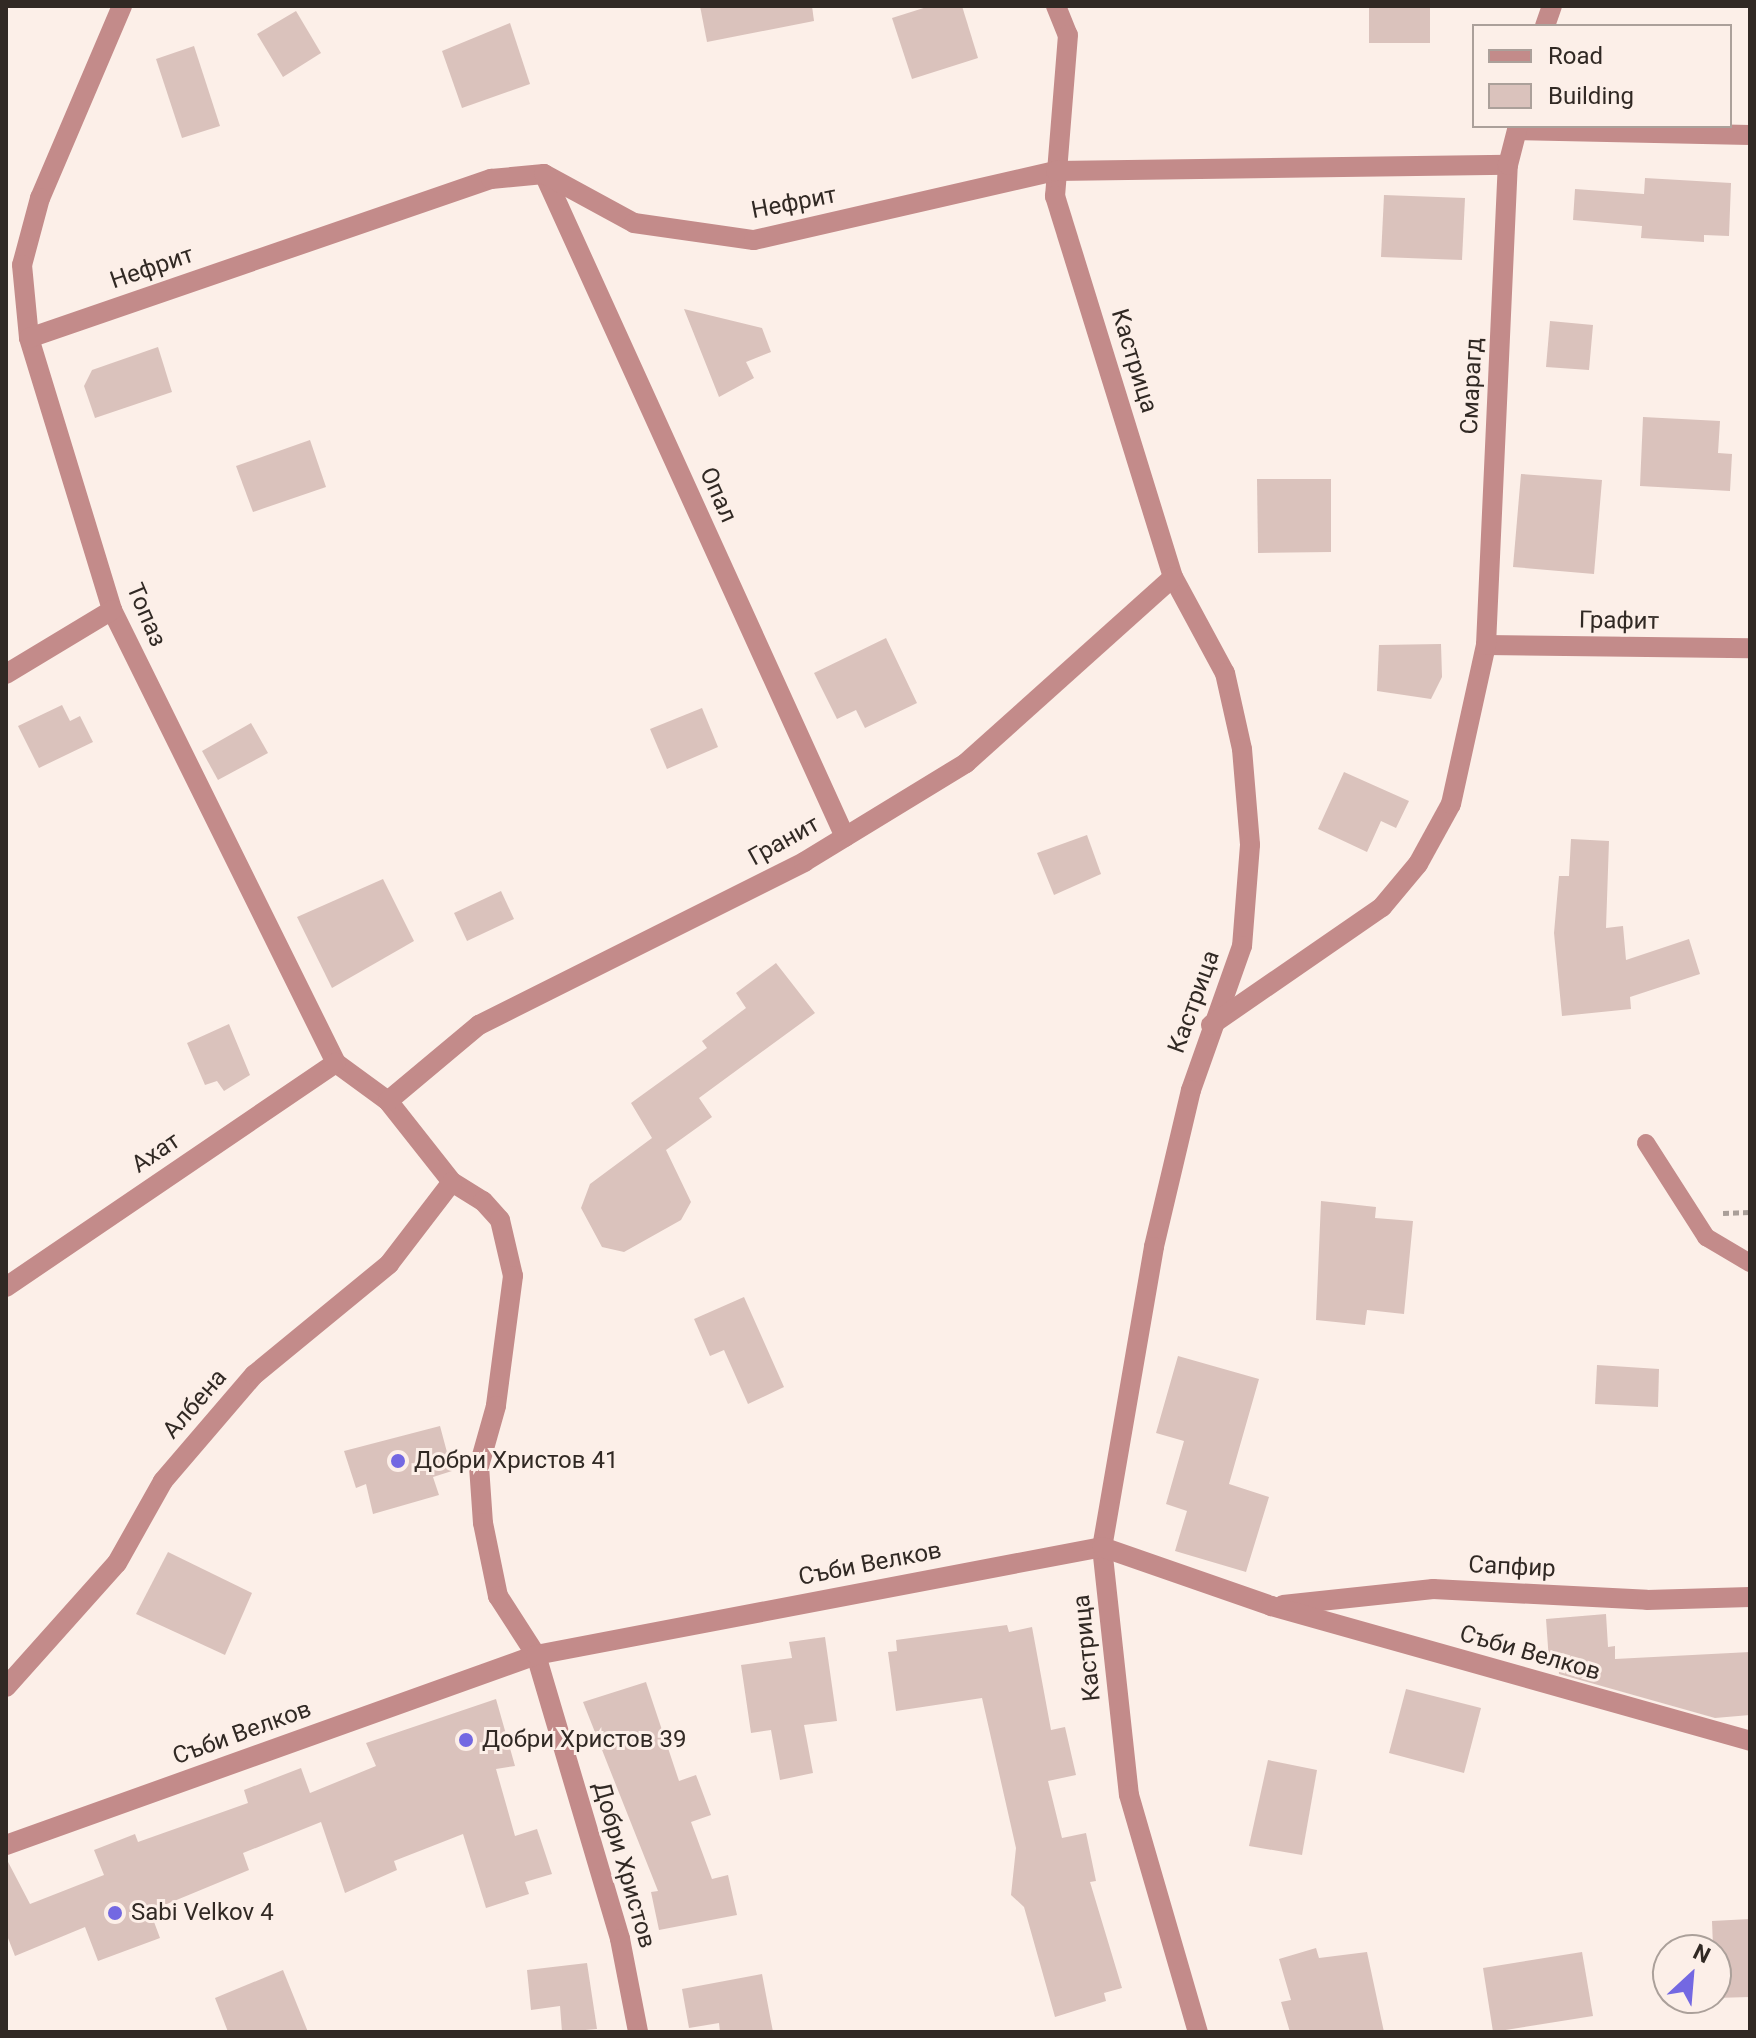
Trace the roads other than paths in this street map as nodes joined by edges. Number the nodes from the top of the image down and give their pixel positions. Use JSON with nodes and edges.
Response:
{"nodes":[{"id":1,"x":122,"y":6,"type":"edge"},
{"id":2,"x":1056,"y":6,"type":"edge"},
{"id":3,"x":1518,"y":128,"type":"edge"},
{"id":4,"x":1750,"y":135,"type":"edge"},
{"id":5,"x":1508,"y":165,"type":"junction"},
{"id":6,"x":1056,"y":171,"type":"junction"},
{"id":7,"x":544,"y":174,"type":"junction"},
{"id":8,"x":29,"y":338,"type":"junction"},
{"id":9,"x":1173,"y":577,"type":"junction"},
{"id":10,"x":112,"y":610,"type":"junction"},
{"id":11,"x":1486,"y":645,"type":"junction"},
{"id":12,"x":1750,"y":648,"type":"edge"},
{"id":13,"x":6,"y":674,"type":"edge"},
{"id":14,"x":845,"y":837,"type":"junction"},
{"id":15,"x":1211,"y":1025,"type":"junction"},
{"id":16,"x":336,"y":1063,"type":"junction"},
{"id":17,"x":388,"y":1101,"type":"junction"},
{"id":18,"x":1646,"y":1143,"type":"dead end"},
{"id":19,"x":452,"y":1182,"type":"junction"},
{"id":20,"x":1750,"y":1263,"type":"edge"},
{"id":21,"x":6,"y":1287,"type":"edge"},
{"id":22,"x":1102,"y":1547,"type":"junction"},
{"id":23,"x":1750,"y":1597,"type":"edge"},
{"id":24,"x":1271,"y":1606,"type":"junction"},
{"id":25,"x":536,"y":1655,"type":"junction"},
{"id":26,"x":6,"y":1687,"type":"edge"},
{"id":27,"x":1750,"y":1741,"type":"edge"},
{"id":28,"x":6,"y":1845,"type":"edge"},
{"id":29,"x":638,"y":2032,"type":"edge"},
{"id":30,"x":1198,"y":2032,"type":"edge"}],
"edges":[{"from":1,"to":8,"type":"street","name":"Топаз"},
{"from":2,"to":6,"type":"street","name":"Кастрица"},
{"from":3,"to":4,"type":"street"},
{"from":3,"to":5,"type":"street","name":"Смарагд"},
{"from":5,"to":6,"type":"street","name":"Нефрит"},
{"from":5,"to":11,"type":"street","name":"Смарагд"},
{"from":6,"to":7,"type":"street","name":"Нефрит"},
{"from":6,"to":9,"type":"street","name":"Кастрица"},
{"from":7,"to":8,"type":"street","name":"Нефрит"},
{"from":7,"to":14,"type":"street","name":"Опал"},
{"from":8,"to":10,"type":"street","name":"Топаз"},
{"from":9,"to":14,"type":"street","name":"Гранит"},
{"from":9,"to":15,"type":"street","name":"Кастрица"},
{"from":10,"to":13,"type":"street"},
{"from":10,"to":16,"type":"street","name":"Топаз"},
{"from":11,"to":12,"type":"street","name":"Графит"},
{"from":11,"to":15,"type":"street","name":"Смарагд"},
{"from":14,"to":17,"type":"street","name":"Гранит"},
{"from":15,"to":22,"type":"street","name":"Кастрица"},
{"from":16,"to":17,"type":"street","name":"Топаз"},
{"from":16,"to":21,"type":"street","name":"Ахат"},
{"from":17,"to":19,"type":"street","name":"Топаз"},
{"from":18,"to":20,"type":"lane"},
{"from":19,"to":25,"type":"street","name":"Добри Христов"},
{"from":19,"to":26,"type":"street","name":"Албена"},
{"from":22,"to":24,"type":"street","name":"Съби Велков"},
{"from":22,"to":25,"type":"street","name":"Съби Велков"},
{"from":22,"to":30,"type":"street","name":"Кастрица"},
{"from":23,"to":24,"type":"street","name":"Сапфир"},
{"from":24,"to":27,"type":"street","name":"Съби Велков"},
{"from":25,"to":28,"type":"street","name":"Съби Велков"},
{"from":25,"to":29,"type":"street","name":"Добри Христов"}]}
